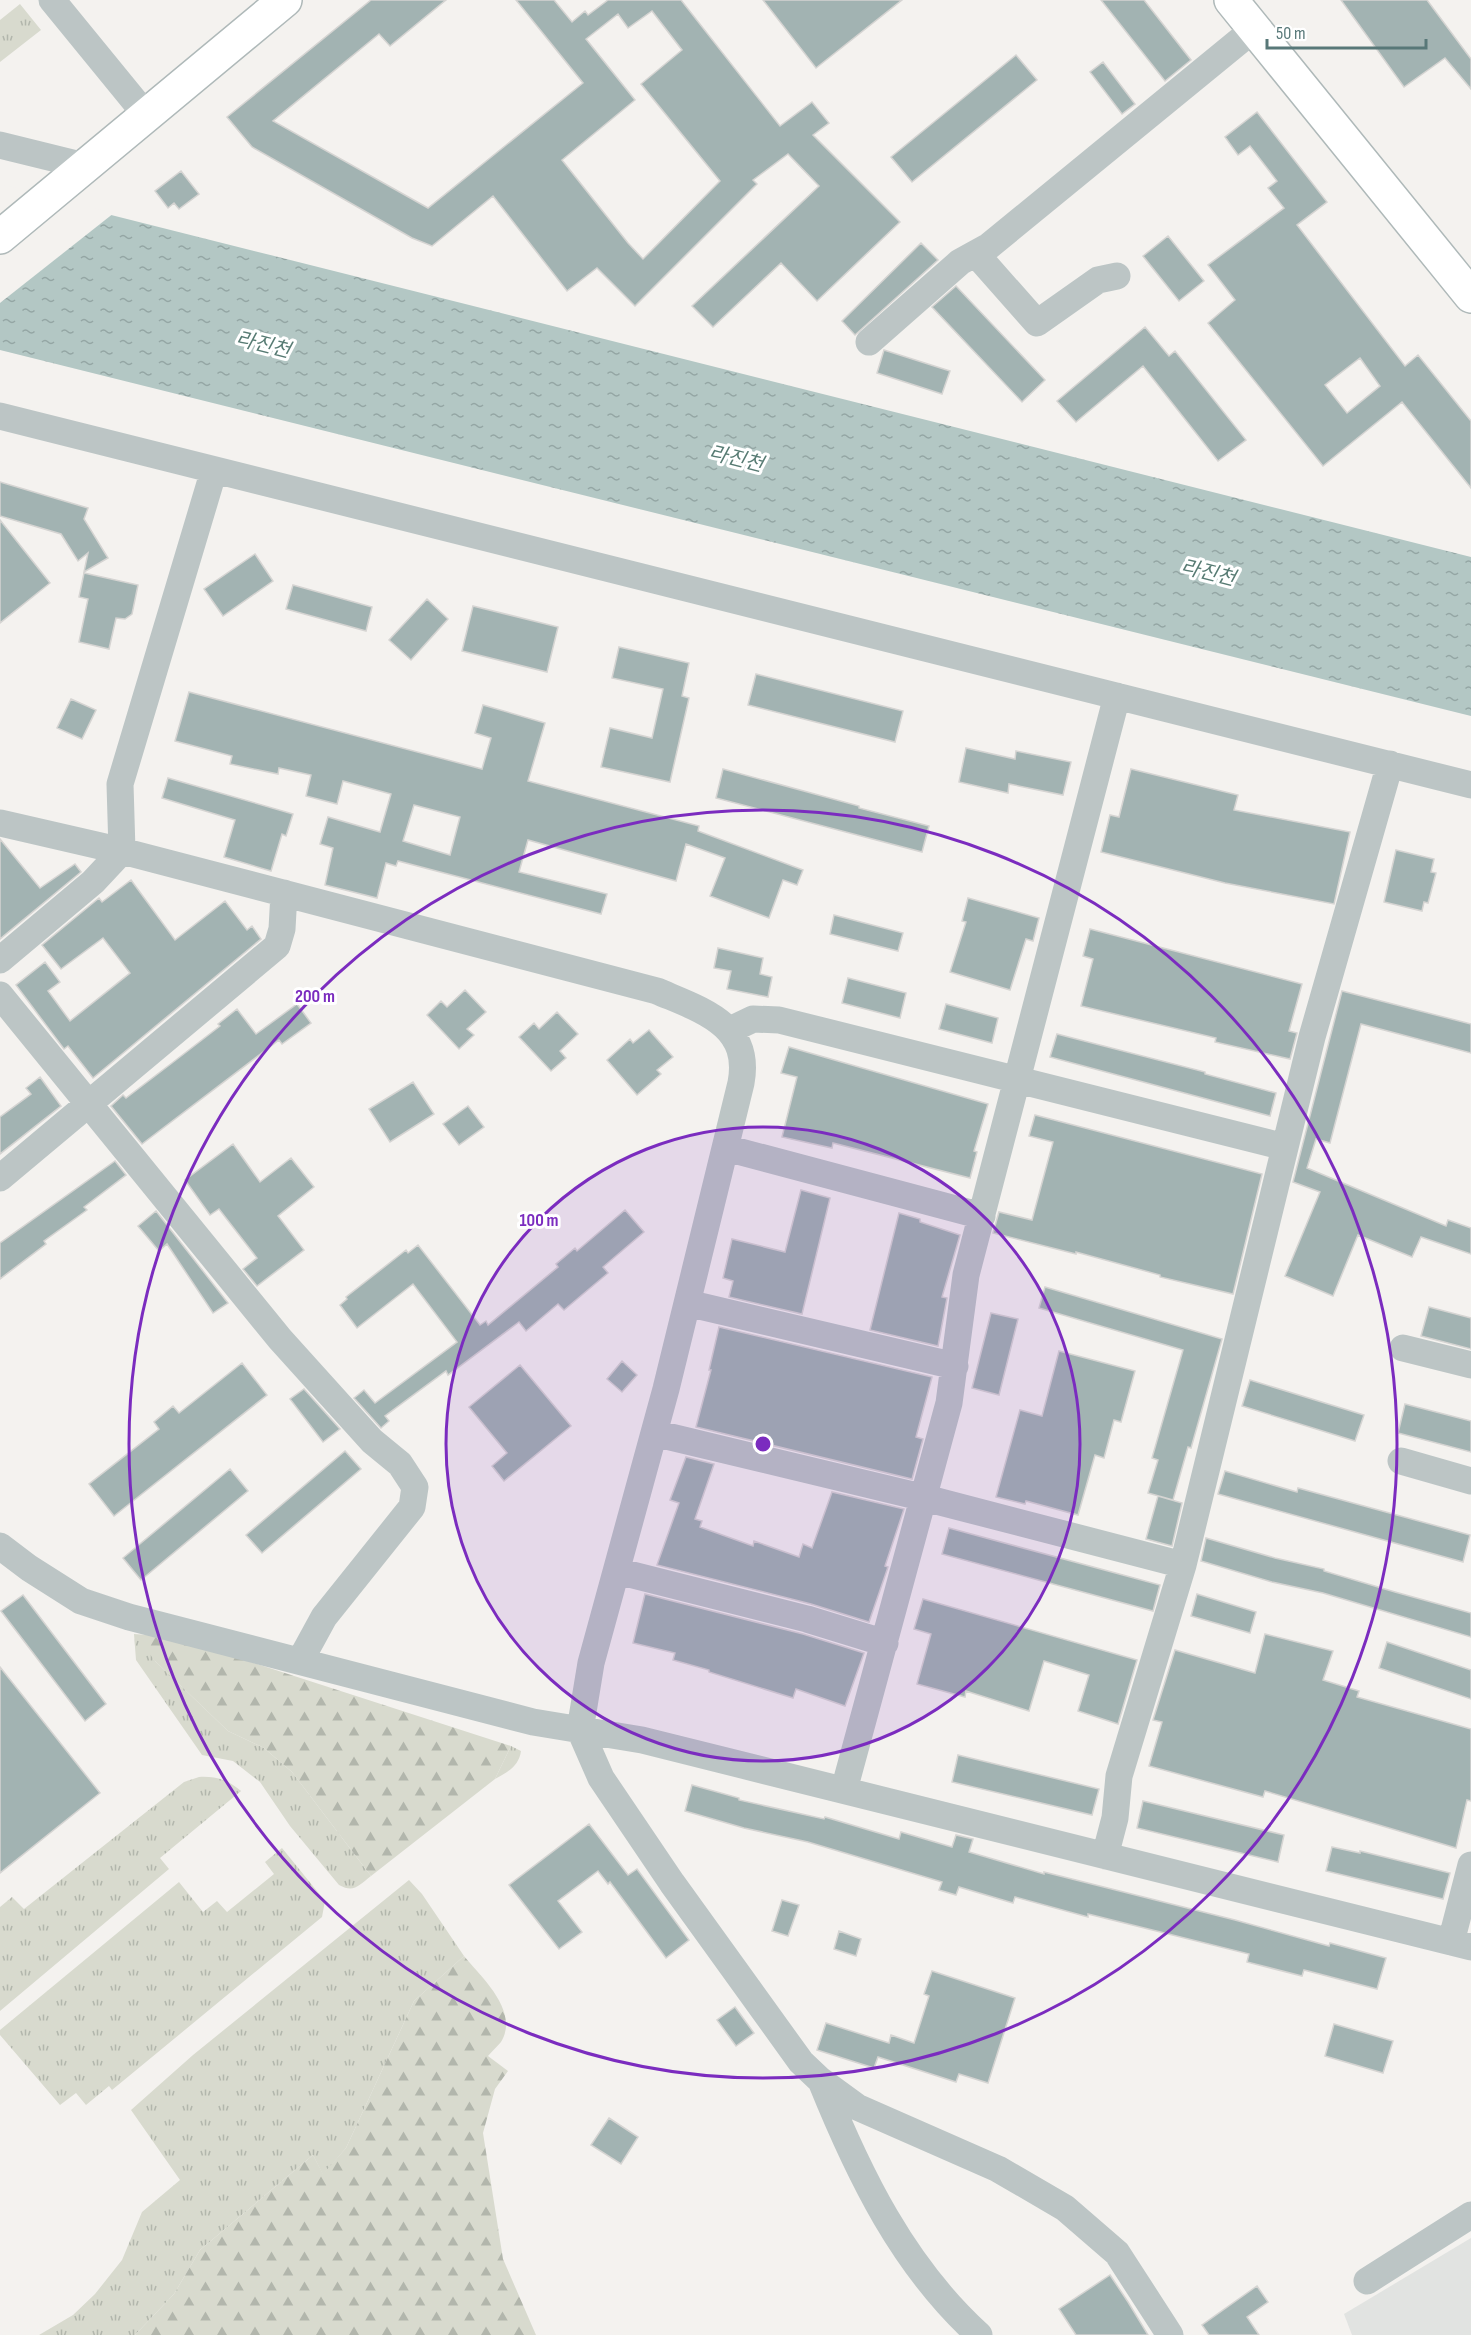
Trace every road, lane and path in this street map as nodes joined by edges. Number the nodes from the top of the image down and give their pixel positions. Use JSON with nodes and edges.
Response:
{"nodes":[{"id":1,"x":52,"y":0,"type":"edge"},
{"id":2,"x":285,"y":0,"type":"edge"},
{"id":3,"x":1231,"y":0,"type":"edge"},
{"id":4,"x":1254,"y":28,"type":"junction"},
{"id":5,"x":147,"y":115,"type":"junction"},
{"id":6,"x":0,"y":145,"type":"edge"},
{"id":7,"x":85,"y":166,"type":"junction"},
{"id":8,"x":0,"y":237,"type":"edge"},
{"id":9,"x":976,"y":254,"type":"junction"},
{"id":10,"x":1117,"y":276,"type":"dead end"},
{"id":11,"x":1471,"y":296,"type":"edge"},
{"id":12,"x":869,"y":342,"type":"dead end"},
{"id":13,"x":0,"y":416,"type":"edge"},
{"id":14,"x":214,"y":470,"type":"junction"},
{"id":15,"x":1117,"y":696,"type":"junction"},
{"id":16,"x":1390,"y":764,"type":"junction"},
{"id":17,"x":1471,"y":784,"type":"edge"},
{"id":18,"x":0,"y":823,"type":"edge"},
{"id":19,"x":122,"y":851,"type":"junction"},
{"id":20,"x":284,"y":893,"type":"junction"},
{"id":21,"x":0,"y":960,"type":"edge"},
{"id":22,"x":0,"y":995,"type":"edge"},
{"id":23,"x":730,"y":1030,"type":"junction"},
{"id":24,"x":1016,"y":1078,"type":"junction"},
{"id":25,"x":88,"y":1104,"type":"junction"},
{"id":26,"x":1285,"y":1147,"type":"junction"},
{"id":27,"x":726,"y":1148,"type":"junction"},
{"id":28,"x":0,"y":1178,"type":"edge"},
{"id":29,"x":981,"y":1216,"type":"junction"},
{"id":30,"x":687,"y":1303,"type":"junction"},
{"id":31,"x":1402,"y":1348,"type":"dead end"},
{"id":32,"x":1471,"y":1365,"type":"edge"},
{"id":33,"x":954,"y":1366,"type":"junction"},
{"id":34,"x":654,"y":1432,"type":"junction"},
{"id":35,"x":1401,"y":1461,"type":"dead end"},
{"id":36,"x":1471,"y":1481,"type":"edge"},
{"id":37,"x":925,"y":1498,"type":"junction"},
{"id":38,"x":0,"y":1546,"type":"edge"},
{"id":39,"x":1184,"y":1565,"type":"junction"},
{"id":40,"x":616,"y":1570,"type":"junction"},
{"id":41,"x":885,"y":1643,"type":"junction"},
{"id":42,"x":300,"y":1661,"type":"junction"},
{"id":43,"x":580,"y":1730,"type":"junction"},
{"id":44,"x":844,"y":1790,"type":"junction"},
{"id":45,"x":1106,"y":1856,"type":"junction"},
{"id":46,"x":1471,"y":1865,"type":"edge"},
{"id":47,"x":1461,"y":1944,"type":"edge"},
{"id":48,"x":820,"y":2080,"type":"junction"},
{"id":49,"x":1471,"y":2215,"type":"edge"},
{"id":50,"x":1367,"y":2281,"type":"dead end"},
{"id":51,"x":979,"y":2335,"type":"edge"},
{"id":52,"x":1170,"y":2335,"type":"edge"}],
"edges":[{"from":1,"to":5,"type":"street"},
{"from":2,"to":5,"type":"main road"},
{"from":3,"to":4,"type":"main road"},
{"from":4,"to":9,"type":"street"},
{"from":4,"to":11,"type":"main road"},
{"from":5,"to":7,"type":"main road"},
{"from":6,"to":7,"type":"street"},
{"from":7,"to":8,"type":"main road"},
{"from":9,"to":10,"type":"street"},
{"from":9,"to":12,"type":"street"},
{"from":13,"to":14,"type":"street"},
{"from":14,"to":15,"type":"street"},
{"from":14,"to":19,"type":"street"},
{"from":15,"to":16,"type":"street"},
{"from":15,"to":24,"type":"street"},
{"from":16,"to":17,"type":"street"},
{"from":16,"to":26,"type":"street"},
{"from":18,"to":19,"type":"street"},
{"from":19,"to":20,"type":"street"},
{"from":19,"to":21,"type":"street"},
{"from":20,"to":23,"type":"street"},
{"from":20,"to":25,"type":"street"},
{"from":22,"to":25,"type":"street"},
{"from":23,"to":24,"type":"street"},
{"from":23,"to":27,"type":"street"},
{"from":24,"to":26,"type":"street"},
{"from":24,"to":29,"type":"street"},
{"from":25,"to":28,"type":"street"},
{"from":25,"to":42,"type":"street"},
{"from":26,"to":39,"type":"street"},
{"from":27,"to":29,"type":"street"},
{"from":27,"to":30,"type":"street"},
{"from":29,"to":33,"type":"street"},
{"from":30,"to":33,"type":"street"},
{"from":30,"to":34,"type":"street"},
{"from":31,"to":32,"type":"street"},
{"from":33,"to":37,"type":"street"},
{"from":34,"to":37,"type":"street"},
{"from":34,"to":40,"type":"street"},
{"from":35,"to":36,"type":"street"},
{"from":37,"to":39,"type":"street"},
{"from":37,"to":41,"type":"street"},
{"from":38,"to":42,"type":"street"},
{"from":39,"to":45,"type":"street"},
{"from":40,"to":41,"type":"street"},
{"from":40,"to":43,"type":"street"},
{"from":41,"to":44,"type":"street"},
{"from":42,"to":43,"type":"street"},
{"from":43,"to":44,"type":"street"},
{"from":43,"to":48,"type":"street"},
{"from":44,"to":45,"type":"street"},
{"from":45,"to":47,"type":"street"},
{"from":46,"to":47,"type":"street"},
{"from":48,"to":51,"type":"street"},
{"from":48,"to":52,"type":"street"},
{"from":49,"to":50,"type":"street"}]}
